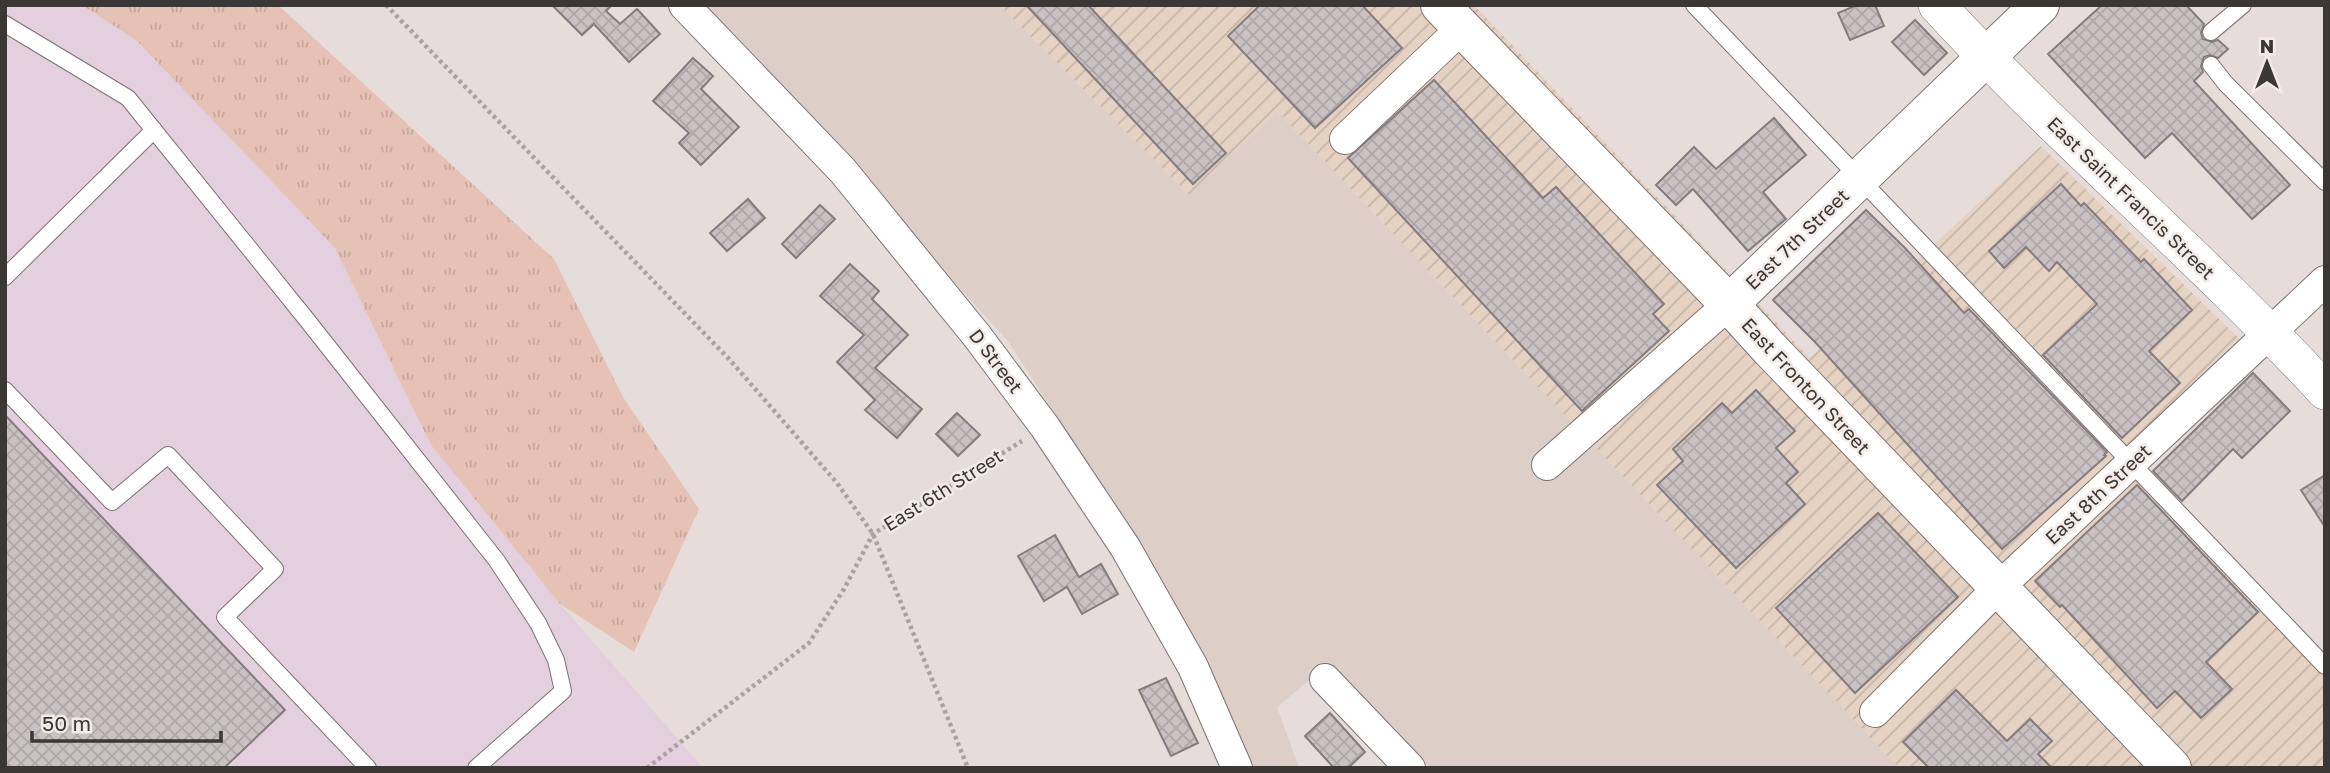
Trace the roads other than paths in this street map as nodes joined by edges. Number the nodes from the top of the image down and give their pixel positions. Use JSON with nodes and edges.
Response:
{"nodes":[{"id":1,"x":684,"y":5,"type":"edge"},
{"id":2,"x":1694,"y":5,"type":"edge"},
{"id":3,"x":1937,"y":5,"type":"edge"},
{"id":4,"x":2040,"y":5,"type":"edge"},
{"id":5,"x":2243,"y":5,"type":"edge"},
{"id":6,"x":1462,"y":13,"type":"edge"},
{"id":7,"x":5,"y":24,"type":"edge"},
{"id":8,"x":2211,"y":32,"type":"dead end"},
{"id":9,"x":1986,"y":58,"type":"junction"},
{"id":10,"x":2211,"y":65,"type":"dead end"},
{"id":11,"x":154,"y":130,"type":"junction"},
{"id":12,"x":1345,"y":139,"type":"dead end"},
{"id":13,"x":1860,"y":179,"type":"junction"},
{"id":14,"x":2325,"y":182,"type":"edge"},
{"id":15,"x":5,"y":277,"type":"edge"},
{"id":16,"x":2325,"y":281,"type":"edge"},
{"id":17,"x":1729,"y":304,"type":"junction"},
{"id":18,"x":2270,"y":332,"type":"junction"},
{"id":19,"x":5,"y":390,"type":"edge"},
{"id":20,"x":2325,"y":391,"type":"edge"},
{"id":21,"x":2130,"y":463,"type":"junction"},
{"id":22,"x":1547,"y":465,"type":"dead end"},
{"id":23,"x":1998,"y":588,"type":"junction"},
{"id":24,"x":2325,"y":666,"type":"edge"},
{"id":25,"x":1325,"y":679,"type":"dead end"},
{"id":26,"x":1875,"y":712,"type":"dead end"},
{"id":27,"x":368,"y":768,"type":"edge"},
{"id":28,"x":476,"y":768,"type":"edge"},
{"id":29,"x":1237,"y":768,"type":"edge"},
{"id":30,"x":1410,"y":768,"type":"edge"},
{"id":31,"x":2172,"y":768,"type":"edge"}],
"edges":[{"from":1,"to":29,"type":"street","name":"D Street"},
{"from":2,"to":13,"type":"lane"},
{"from":3,"to":9,"type":"street","name":"East Saint Francis Street"},
{"from":4,"to":9,"type":"main road","name":"East 7th Street"},
{"from":5,"to":8,"type":"lane"},
{"from":6,"to":12,"type":"street"},
{"from":6,"to":17,"type":"main road","name":"East Fronton Street"},
{"from":7,"to":11,"type":"lane"},
{"from":9,"to":13,"type":"main road","name":"East 7th Street"},
{"from":9,"to":18,"type":"street","name":"East Saint Francis Street"},
{"from":10,"to":14,"type":"lane"},
{"from":11,"to":15,"type":"lane"},
{"from":11,"to":28,"type":"lane"},
{"from":13,"to":17,"type":"main road","name":"East 7th Street"},
{"from":13,"to":21,"type":"lane"},
{"from":16,"to":18,"type":"street","name":"East 8th Street"},
{"from":17,"to":22,"type":"street","name":"East 7th Street"},
{"from":17,"to":23,"type":"main road","name":"East Fronton Street"},
{"from":18,"to":20,"type":"street","name":"East Saint Francis Street"},
{"from":18,"to":21,"type":"street","name":"East 8th Street"},
{"from":19,"to":27,"type":"lane"},
{"from":21,"to":23,"type":"street","name":"East 8th Street"},
{"from":21,"to":24,"type":"lane"},
{"from":23,"to":26,"type":"street","name":"East 8th Street"},
{"from":23,"to":31,"type":"main road","name":"East Fronton Street"},
{"from":25,"to":30,"type":"street"}]}
